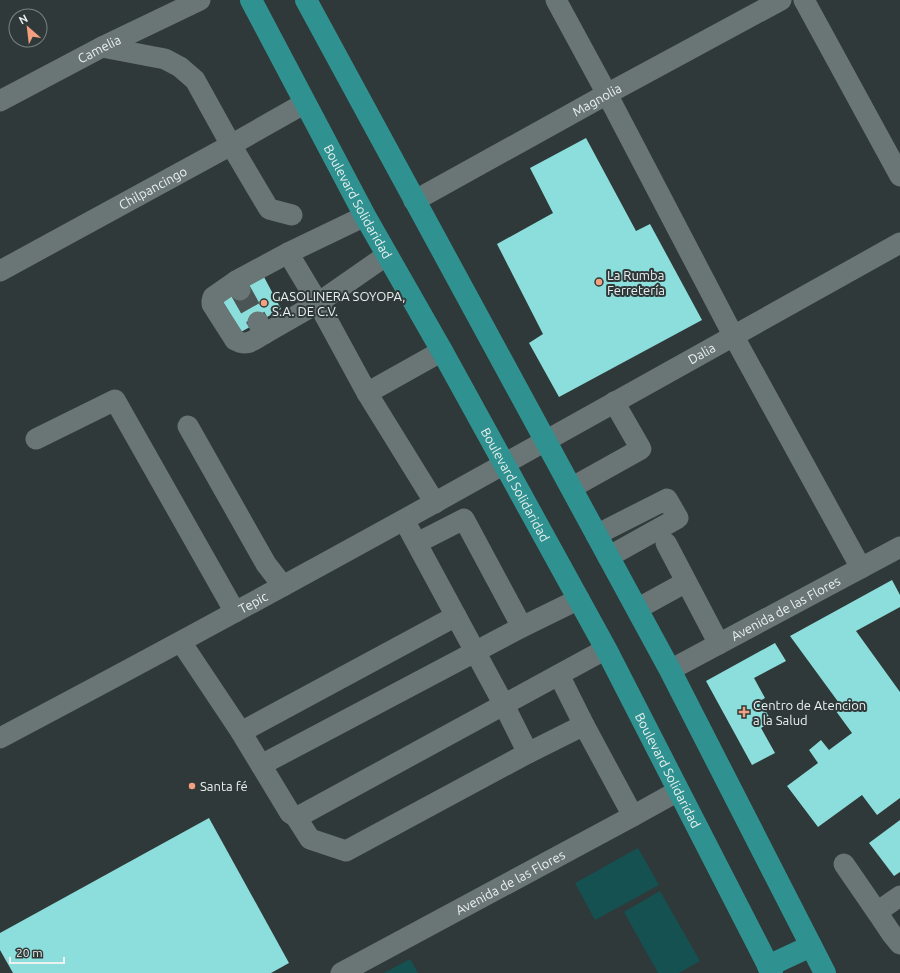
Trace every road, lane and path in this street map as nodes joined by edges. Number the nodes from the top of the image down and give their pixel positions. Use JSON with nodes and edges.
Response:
{"nodes":[{"id":1,"x":200,"y":0,"type":"edge"},
{"id":2,"x":251,"y":0,"type":"edge"},
{"id":3,"x":306,"y":0,"type":"edge"},
{"id":4,"x":556,"y":0,"type":"edge"},
{"id":5,"x":781,"y":0,"type":"edge"},
{"id":6,"x":804,"y":0,"type":"edge"},
{"id":7,"x":102,"y":46,"type":"junction"},
{"id":8,"x":607,"y":94,"type":"junction"},
{"id":9,"x":0,"y":101,"type":"edge"},
{"id":10,"x":306,"y":102,"type":"junction"},
{"id":11,"x":231,"y":145,"type":"junction"},
{"id":12,"x":900,"y":176,"type":"edge"},
{"id":13,"x":414,"y":201,"type":"junction"},
{"id":14,"x":292,"y":215,"type":"dead end"},
{"id":15,"x":365,"y":216,"type":"junction"},
{"id":16,"x":900,"y":243,"type":"edge"},
{"id":17,"x":288,"y":253,"type":"junction"},
{"id":18,"x":387,"y":255,"type":"junction"},
{"id":19,"x":0,"y":271,"type":"edge"},
{"id":20,"x":318,"y":303,"type":"junction"},
{"id":21,"x":733,"y":335,"type":"junction"},
{"id":22,"x":442,"y":352,"type":"junction"},
{"id":23,"x":367,"y":393,"type":"junction"},
{"id":24,"x":614,"y":402,"type":"junction"},
{"id":25,"x":188,"y":426,"type":"dead end"},
{"id":26,"x":36,"y":439,"type":"dead end"},
{"id":27,"x":545,"y":441,"type":"junction"},
{"id":28,"x":504,"y":464,"type":"junction"},
{"id":29,"x":571,"y":488,"type":"junction"},
{"id":30,"x":435,"y":503,"type":"junction"},
{"id":31,"x":404,"y":520,"type":"junction"},
{"id":32,"x":596,"y":535,"type":"junction"},
{"id":33,"x":417,"y":543,"type":"junction"},
{"id":34,"x":666,"y":543,"type":"dead end"},
{"id":35,"x":900,"y":547,"type":"edge"},
{"id":36,"x":608,"y":556,"type":"junction"},
{"id":37,"x":861,"y":568,"type":"junction"},
{"id":38,"x":686,"y":582,"type":"junction"},
{"id":39,"x":283,"y":586,"type":"junction"},
{"id":40,"x":578,"y":599,"type":"junction"},
{"id":41,"x":637,"y":609,"type":"junction"},
{"id":42,"x":235,"y":612,"type":"junction"},
{"id":43,"x":456,"y":616,"type":"junction"},
{"id":44,"x":522,"y":627,"type":"junction"},
{"id":45,"x":181,"y":642,"type":"junction"},
{"id":46,"x":719,"y":644,"type":"junction"},
{"id":47,"x":606,"y":649,"type":"junction"},
{"id":48,"x":474,"y":652,"type":"junction"},
{"id":49,"x":670,"y":670,"type":"junction"},
{"id":50,"x":559,"y":675,"type":"junction"},
{"id":51,"x":504,"y":706,"type":"junction"},
{"id":52,"x":584,"y":725,"type":"junction"},
{"id":53,"x":241,"y":732,"type":"junction"},
{"id":54,"x":0,"y":738,"type":"edge"},
{"id":55,"x":528,"y":753,"type":"junction"},
{"id":56,"x":261,"y":765,"type":"junction"},
{"id":57,"x":678,"y":791,"type":"junction"},
{"id":58,"x":633,"y":816,"type":"junction"},
{"id":59,"x":296,"y":817,"type":"junction"},
{"id":60,"x":844,"y":864,"type":"dead end"},
{"id":61,"x":900,"y":896,"type":"edge"},
{"id":62,"x":877,"y":912,"type":"junction"},
{"id":63,"x":900,"y":944,"type":"edge"},
{"id":64,"x":811,"y":946,"type":"junction"},
{"id":65,"x":765,"y":966,"type":"edge"},
{"id":66,"x":341,"y":973,"type":"edge"},
{"id":67,"x":825,"y":973,"type":"edge"}],
"edges":[{"from":1,"to":7,"type":"street","name":"Camelia"},
{"from":2,"to":10,"type":"main road","name":"Boulevard Solidaridad"},
{"from":3,"to":13,"type":"main road"},
{"from":4,"to":8,"type":"street"},
{"from":5,"to":8,"type":"street","name":"Magnolia"},
{"from":6,"to":12,"type":"street"},
{"from":7,"to":9,"type":"street","name":"Camelia"},
{"from":7,"to":11,"type":"street"},
{"from":8,"to":13,"type":"street","name":"Magnolia"},
{"from":8,"to":21,"type":"street"},
{"from":10,"to":11,"type":"street","name":"Chilpancingo"},
{"from":10,"to":15,"type":"main road","name":"Boulevard Solidaridad"},
{"from":11,"to":14,"type":"street"},
{"from":11,"to":19,"type":"street","name":"Chilpancingo"},
{"from":13,"to":27,"type":"main road"},
{"from":15,"to":17,"type":"street"},
{"from":15,"to":18,"type":"main road","name":"Boulevard Solidaridad"},
{"from":16,"to":21,"type":"street","name":"Dalia"},
{"from":17,"to":20,"type":"street"},
{"from":17,"to":20,"type":"street"},
{"from":18,"to":20,"type":"street"},
{"from":18,"to":22,"type":"main road","name":"Boulevard Solidaridad"},
{"from":20,"to":23,"type":"street"},
{"from":21,"to":24,"type":"street","name":"Dalia"},
{"from":21,"to":37,"type":"street"},
{"from":22,"to":23,"type":"street"},
{"from":22,"to":28,"type":"main road","name":"Boulevard Solidaridad"},
{"from":23,"to":30,"type":"street"},
{"from":24,"to":27,"type":"street","name":"Dalia"},
{"from":24,"to":29,"type":"street"},
{"from":25,"to":39,"type":"street"},
{"from":26,"to":42,"type":"street"},
{"from":27,"to":28,"type":"street","name":"Dalia"},
{"from":27,"to":29,"type":"main road"},
{"from":28,"to":30,"type":"street","name":"Tepic"},
{"from":28,"to":40,"type":"main road","name":"Boulevard Solidaridad"},
{"from":29,"to":32,"type":"main road"},
{"from":30,"to":31,"type":"street","name":"Tepic"},
{"from":31,"to":33,"type":"street"},
{"from":31,"to":39,"type":"street","name":"Tepic"},
{"from":32,"to":36,"type":"main road"},
{"from":32,"to":36,"type":"street"},
{"from":33,"to":43,"type":"street"},
{"from":33,"to":44,"type":"street"},
{"from":34,"to":38,"type":"street"},
{"from":35,"to":37,"type":"street","name":"Avenida de las Flores"},
{"from":36,"to":41,"type":"main road"},
{"from":37,"to":46,"type":"street","name":"Avenida de las Flores"},
{"from":38,"to":41,"type":"street"},
{"from":38,"to":46,"type":"street"},
{"from":39,"to":42,"type":"street","name":"Tepic"},
{"from":40,"to":44,"type":"street"},
{"from":40,"to":47,"type":"main road","name":"Boulevard Solidaridad"},
{"from":41,"to":49,"type":"main road"},
{"from":42,"to":45,"type":"street","name":"Tepic"},
{"from":43,"to":48,"type":"street"},
{"from":43,"to":53,"type":"street"},
{"from":44,"to":48,"type":"street"},
{"from":45,"to":53,"type":"street"},
{"from":45,"to":54,"type":"street","name":"Tepic"},
{"from":46,"to":49,"type":"street","name":"Avenida de las Flores"},
{"from":47,"to":50,"type":"street"},
{"from":47,"to":57,"type":"main road","name":"Boulevard Solidaridad"},
{"from":48,"to":51,"type":"street"},
{"from":48,"to":56,"type":"street"},
{"from":49,"to":64,"type":"main road"},
{"from":50,"to":51,"type":"street"},
{"from":50,"to":52,"type":"street"},
{"from":51,"to":55,"type":"street"},
{"from":51,"to":59,"type":"street"},
{"from":52,"to":55,"type":"street"},
{"from":52,"to":58,"type":"street"},
{"from":53,"to":56,"type":"street"},
{"from":55,"to":59,"type":"street"},
{"from":56,"to":59,"type":"street"},
{"from":57,"to":58,"type":"street","name":"Avenida de las Flores"},
{"from":57,"to":65,"type":"main road","name":"Boulevard Solidaridad"},
{"from":58,"to":66,"type":"street","name":"Avenida de las Flores"},
{"from":60,"to":62,"type":"street"},
{"from":61,"to":62,"type":"street"},
{"from":62,"to":63,"type":"street"},
{"from":64,"to":65,"type":"main road"},
{"from":64,"to":67,"type":"main road"}]}
